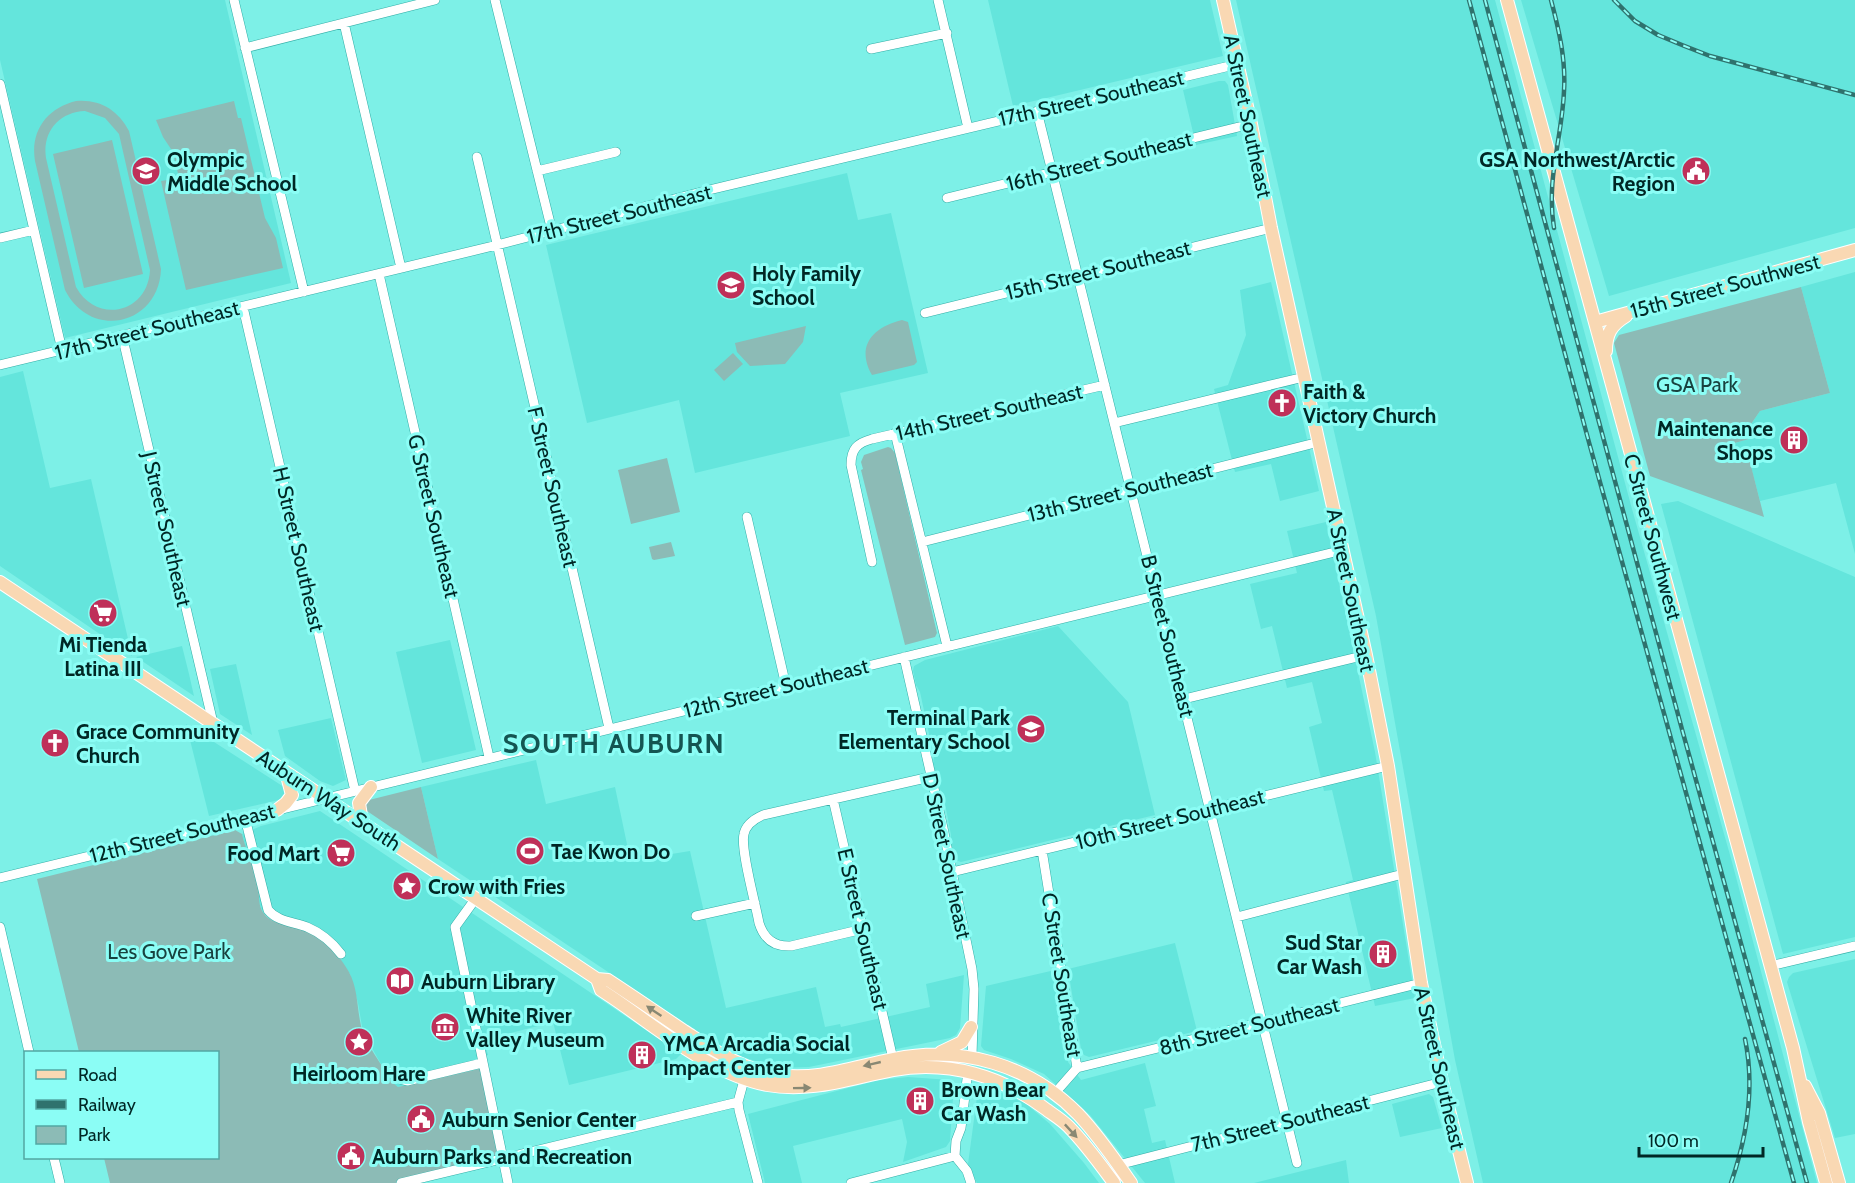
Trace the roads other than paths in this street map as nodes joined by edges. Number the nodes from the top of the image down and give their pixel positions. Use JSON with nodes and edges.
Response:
{"nodes":[{"id":1,"x":234,"y":0,"type":"edge"},
{"id":2,"x":435,"y":0,"type":"edge"},
{"id":3,"x":495,"y":0,"type":"edge"},
{"id":4,"x":938,"y":0,"type":"edge"},
{"id":5,"x":1223,"y":0,"type":"edge"},
{"id":6,"x":1507,"y":0,"type":"edge"},
{"id":7,"x":344,"y":23,"type":"junction"},
{"id":8,"x":947,"y":33,"type":"junction"},
{"id":9,"x":245,"y":48,"type":"junction"},
{"id":10,"x":870,"y":50,"type":"dead end"},
{"id":11,"x":1238,"y":64,"type":"junction"},
{"id":12,"x":0,"y":84,"type":"edge"},
{"id":13,"x":3,"y":110,"type":"edge"},
{"id":14,"x":1037,"y":111,"type":"junction"},
{"id":15,"x":1251,"y":124,"type":"junction"},
{"id":16,"x":968,"y":128,"type":"junction"},
{"id":17,"x":616,"y":152,"type":"dead end"},
{"id":18,"x":477,"y":157,"type":"dead end"},
{"id":19,"x":537,"y":171,"type":"junction"},
{"id":20,"x":1053,"y":172,"type":"junction"},
{"id":21,"x":947,"y":198,"type":"dead end"},
{"id":22,"x":1271,"y":228,"type":"junction"},
{"id":23,"x":34,"y":230,"type":"junction"},
{"id":24,"x":552,"y":231,"type":"junction"},
{"id":25,"x":0,"y":238,"type":"edge"},
{"id":26,"x":497,"y":245,"type":"junction"},
{"id":27,"x":1855,"y":250,"type":"edge"},
{"id":28,"x":401,"y":268,"type":"junction"},
{"id":29,"x":379,"y":274,"type":"junction"},
{"id":30,"x":1078,"y":275,"type":"junction"},
{"id":31,"x":304,"y":292,"type":"junction"},
{"id":32,"x":243,"y":307,"type":"junction"},
{"id":33,"x":1637,"y":310,"type":"junction"},
{"id":34,"x":925,"y":312,"type":"dead end"},
{"id":35,"x":1595,"y":322,"type":"junction"},
{"id":36,"x":122,"y":335,"type":"junction"},
{"id":37,"x":62,"y":350,"type":"junction"},
{"id":38,"x":0,"y":365,"type":"edge"},
{"id":39,"x":1606,"y":365,"type":"junction"},
{"id":40,"x":1304,"y":377,"type":"junction"},
{"id":41,"x":1105,"y":385,"type":"junction"},
{"id":42,"x":1114,"y":423,"type":"junction"},
{"id":43,"x":895,"y":433,"type":"junction"},
{"id":44,"x":1319,"y":442,"type":"junction"},
{"id":45,"x":1131,"y":489,"type":"junction"},
{"id":46,"x":747,"y":517,"type":"dead end"},
{"id":47,"x":922,"y":542,"type":"junction"},
{"id":48,"x":1343,"y":550,"type":"junction"},
{"id":49,"x":872,"y":562,"type":"dead end"},
{"id":50,"x":0,"y":582,"type":"edge"},
{"id":51,"x":1158,"y":595,"type":"junction"},
{"id":52,"x":947,"y":646,"type":"junction"},
{"id":53,"x":1366,"y":655,"type":"junction"},
{"id":54,"x":904,"y":657,"type":"junction"},
{"id":55,"x":786,"y":686,"type":"junction"},
{"id":56,"x":1184,"y":699,"type":"junction"},
{"id":57,"x":213,"y":723,"type":"junction"},
{"id":58,"x":609,"y":728,"type":"junction"},
{"id":59,"x":489,"y":757,"type":"junction"},
{"id":60,"x":1388,"y":766,"type":"junction"},
{"id":61,"x":286,"y":772,"type":"junction"},
{"id":62,"x":930,"y":777,"type":"junction"},
{"id":63,"x":371,"y":787,"type":"junction"},
{"id":64,"x":355,"y":791,"type":"junction"},
{"id":65,"x":326,"y":798,"type":"junction"},
{"id":66,"x":833,"y":799,"type":"junction"},
{"id":67,"x":1210,"y":809,"type":"junction"},
{"id":68,"x":277,"y":810,"type":"junction"},
{"id":69,"x":244,"y":818,"type":"junction"},
{"id":70,"x":362,"y":822,"type":"junction"},
{"id":71,"x":1042,"y":850,"type":"junction"},
{"id":72,"x":952,"y":872,"type":"junction"},
{"id":73,"x":1403,"y":874,"type":"junction"},
{"id":74,"x":0,"y":878,"type":"edge"},
{"id":75,"x":476,"y":898,"type":"junction"},
{"id":76,"x":755,"y":903,"type":"junction"},
{"id":77,"x":696,"y":916,"type":"dead end"},
{"id":78,"x":1237,"y":917,"type":"junction"},
{"id":79,"x":0,"y":927,"type":"edge"},
{"id":80,"x":864,"y":929,"type":"junction"},
{"id":81,"x":1855,"y":946,"type":"edge"},
{"id":82,"x":341,"y":954,"type":"dead end"},
{"id":83,"x":1770,"y":966,"type":"junction"},
{"id":84,"x":1421,"y":983,"type":"junction"},
{"id":85,"x":1263,"y":1022,"type":"junction"},
{"id":86,"x":971,"y":1027,"type":"junction"},
{"id":87,"x":29,"y":1051,"type":"edge"},
{"id":88,"x":939,"y":1053,"type":"junction"},
{"id":89,"x":910,"y":1056,"type":"junction"},
{"id":90,"x":972,"y":1056,"type":"junction"},
{"id":91,"x":893,"y":1059,"type":"junction"},
{"id":92,"x":482,"y":1063,"type":"junction"},
{"id":93,"x":1077,"y":1068,"type":"junction"},
{"id":94,"x":968,"y":1071,"type":"junction"},
{"id":95,"x":391,"y":1072,"type":"dead end"},
{"id":96,"x":746,"y":1074,"type":"junction"},
{"id":97,"x":1799,"y":1074,"type":"junction"},
{"id":98,"x":1442,"y":1082,"type":"junction"},
{"id":99,"x":1038,"y":1083,"type":"junction"},
{"id":100,"x":1055,"y":1093,"type":"junction"},
{"id":101,"x":738,"y":1102,"type":"junction"},
{"id":102,"x":1287,"y":1121,"type":"junction"},
{"id":103,"x":955,"y":1156,"type":"junction"},
{"id":104,"x":54,"y":1159,"type":"edge"},
{"id":105,"x":503,"y":1159,"type":"junction"},
{"id":106,"x":1298,"y":1163,"type":"dead end"},
{"id":107,"x":1118,"y":1165,"type":"junction"},
{"id":108,"x":60,"y":1183,"type":"edge"},
{"id":109,"x":401,"y":1183,"type":"edge"},
{"id":110,"x":508,"y":1183,"type":"edge"},
{"id":111,"x":758,"y":1183,"type":"edge"},
{"id":112,"x":851,"y":1183,"type":"edge"},
{"id":113,"x":971,"y":1183,"type":"edge"},
{"id":114,"x":1114,"y":1183,"type":"edge"},
{"id":115,"x":1131,"y":1183,"type":"edge"},
{"id":116,"x":1467,"y":1183,"type":"edge"},
{"id":117,"x":1826,"y":1183,"type":"edge"},
{"id":118,"x":1839,"y":1183,"type":"edge"}],
"edges":[{"from":1,"to":9,"type":"street"},
{"from":2,"to":7,"type":"street"},
{"from":3,"to":19,"type":"street"},
{"from":4,"to":8,"type":"street"},
{"from":5,"to":11,"type":"main road","name":"A Street Southeast"},
{"from":6,"to":35,"type":"main road","name":"C Street Southwest"},
{"from":7,"to":9,"type":"street"},
{"from":7,"to":28,"type":"street"},
{"from":8,"to":10,"type":"street"},
{"from":8,"to":16,"type":"street"},
{"from":9,"to":31,"type":"street"},
{"from":11,"to":14,"type":"street","name":"17th Street Southeast"},
{"from":11,"to":15,"type":"main road","name":"A Street Southeast"},
{"from":12,"to":13,"type":"street"},
{"from":13,"to":23,"type":"street"},
{"from":14,"to":16,"type":"street","name":"17th Street Southeast"},
{"from":14,"to":20,"type":"street","name":"B Street Southeast"},
{"from":15,"to":20,"type":"street","name":"16th Street Southeast"},
{"from":15,"to":22,"type":"main road","name":"A Street Southeast"},
{"from":16,"to":24,"type":"street","name":"17th Street Southeast"},
{"from":17,"to":19,"type":"street"},
{"from":18,"to":26,"type":"street","name":"F Street Southeast"},
{"from":19,"to":24,"type":"street"},
{"from":20,"to":21,"type":"street","name":"16th Street Southeast"},
{"from":20,"to":30,"type":"street","name":"B Street Southeast"},
{"from":22,"to":30,"type":"street","name":"15th Street Southeast"},
{"from":22,"to":40,"type":"main road","name":"A Street Southeast"},
{"from":23,"to":25,"type":"street"},
{"from":23,"to":37,"type":"street"},
{"from":24,"to":26,"type":"street","name":"17th Street Southeast"},
{"from":26,"to":28,"type":"street","name":"17th Street Southeast"},
{"from":26,"to":58,"type":"street","name":"F Street Southeast"},
{"from":27,"to":33,"type":"main road","name":"15th Street Southwest"},
{"from":28,"to":29,"type":"street","name":"17th Street Southeast"},
{"from":29,"to":31,"type":"street","name":"17th Street Southeast"},
{"from":29,"to":59,"type":"street","name":"G Street Southeast"},
{"from":30,"to":34,"type":"street","name":"15th Street Southeast"},
{"from":30,"to":41,"type":"street","name":"B Street Southeast"},
{"from":31,"to":32,"type":"street","name":"17th Street Southeast"},
{"from":32,"to":36,"type":"street","name":"17th Street Southeast"},
{"from":32,"to":64,"type":"street","name":"H Street Southeast"},
{"from":33,"to":35,"type":"main road","name":"15th Street Southwest"},
{"from":33,"to":39,"type":"main road"},
{"from":35,"to":39,"type":"main road","name":"C Street Southwest"},
{"from":36,"to":37,"type":"street","name":"17th Street Southeast"},
{"from":36,"to":57,"type":"street","name":"J Street Southeast"},
{"from":37,"to":38,"type":"street","name":"17th Street Southeast"},
{"from":39,"to":83,"type":"main road","name":"C Street Southwest"},
{"from":40,"to":42,"type":"street"},
{"from":40,"to":44,"type":"main road","name":"A Street Southeast"},
{"from":41,"to":42,"type":"street","name":"B Street Southeast"},
{"from":41,"to":43,"type":"street","name":"14th Street Southeast"},
{"from":42,"to":45,"type":"street","name":"B Street Southeast"},
{"from":43,"to":47,"type":"street"},
{"from":43,"to":49,"type":"street","name":"14th Street Southeast"},
{"from":44,"to":45,"type":"street","name":"13th Street Southeast"},
{"from":44,"to":48,"type":"main road","name":"A Street Southeast"},
{"from":45,"to":47,"type":"street","name":"13th Street Southeast"},
{"from":45,"to":51,"type":"street","name":"B Street Southeast"},
{"from":46,"to":55,"type":"street"},
{"from":47,"to":52,"type":"street"},
{"from":48,"to":51,"type":"street","name":"12th Street Southeast"},
{"from":48,"to":53,"type":"main road","name":"A Street Southeast"},
{"from":50,"to":57,"type":"main road","name":"Auburn Way South"},
{"from":51,"to":52,"type":"street","name":"12th Street Southeast"},
{"from":51,"to":56,"type":"street","name":"B Street Southeast"},
{"from":52,"to":54,"type":"street","name":"12th Street Southeast"},
{"from":53,"to":56,"type":"street"},
{"from":53,"to":60,"type":"main road","name":"A Street Southeast"},
{"from":54,"to":55,"type":"street","name":"12th Street Southeast"},
{"from":54,"to":62,"type":"street","name":"D Street Southeast"},
{"from":55,"to":58,"type":"street","name":"12th Street Southeast"},
{"from":56,"to":67,"type":"street","name":"B Street Southeast"},
{"from":57,"to":61,"type":"main road","name":"Auburn Way South"},
{"from":58,"to":59,"type":"street","name":"12th Street Southeast"},
{"from":59,"to":63,"type":"street","name":"12th Street Southeast"},
{"from":60,"to":67,"type":"street","name":"10th Street Southeast"},
{"from":60,"to":73,"type":"main road","name":"A Street Southeast"},
{"from":61,"to":65,"type":"main road","name":"Auburn Way South"},
{"from":61,"to":68,"type":"main road"},
{"from":62,"to":66,"type":"street"},
{"from":62,"to":72,"type":"street","name":"D Street Southeast"},
{"from":63,"to":64,"type":"street","name":"12th Street Southeast"},
{"from":63,"to":70,"type":"main road"},
{"from":64,"to":65,"type":"street","name":"12th Street Southeast"},
{"from":65,"to":68,"type":"street","name":"12th Street Southeast"},
{"from":65,"to":70,"type":"main road","name":"Auburn Way South"},
{"from":66,"to":76,"type":"street"},
{"from":66,"to":80,"type":"street","name":"E Street Southeast"},
{"from":67,"to":71,"type":"street","name":"10th Street Southeast"},
{"from":67,"to":78,"type":"street","name":"B Street Southeast"},
{"from":68,"to":69,"type":"street","name":"12th Street Southeast"},
{"from":69,"to":74,"type":"street","name":"12th Street Southeast"},
{"from":69,"to":82,"type":"street"},
{"from":70,"to":75,"type":"main road","name":"Auburn Way South"},
{"from":71,"to":72,"type":"street","name":"10th Street Southeast"},
{"from":71,"to":93,"type":"street","name":"C Street Southeast"},
{"from":72,"to":86,"type":"street","name":"D Street Southeast"},
{"from":73,"to":78,"type":"street"},
{"from":73,"to":84,"type":"main road","name":"A Street Southeast"},
{"from":75,"to":92,"type":"street"},
{"from":75,"to":96,"type":"main road","name":"Auburn Way South"},
{"from":76,"to":77,"type":"street"},
{"from":76,"to":80,"type":"street"},
{"from":78,"to":85,"type":"street","name":"B Street Southeast"},
{"from":79,"to":87,"type":"street"},
{"from":80,"to":91,"type":"street","name":"E Street Southeast"},
{"from":81,"to":83,"type":"street"},
{"from":83,"to":97,"type":"main road","name":"C Street Southwest"},
{"from":84,"to":85,"type":"street","name":"8th Street Southeast"},
{"from":84,"to":98,"type":"main road","name":"A Street Southeast"},
{"from":85,"to":93,"type":"street","name":"8th Street Southeast"},
{"from":85,"to":102,"type":"street","name":"B Street Southeast"},
{"from":86,"to":88,"type":"main road"},
{"from":86,"to":90,"type":"street","name":"D Street Southeast"},
{"from":88,"to":89,"type":"main road","name":"Auburn Way South"},
{"from":88,"to":90,"type":"main road","name":"Auburn Way South"},
{"from":89,"to":91,"type":"main road","name":"Auburn Way South"},
{"from":89,"to":94,"type":"main road"},
{"from":90,"to":99,"type":"main road","name":"Auburn Way South"},
{"from":91,"to":96,"type":"main road","name":"Auburn Way South","one_way":true},
{"from":92,"to":95,"type":"street"},
{"from":92,"to":105,"type":"street"},
{"from":93,"to":100,"type":"street","name":"C Street Southeast"},
{"from":96,"to":94,"type":"main road","name":"Auburn Way South","one_way":true},
{"from":94,"to":99,"type":"main road"},
{"from":94,"to":103,"type":"street"},
{"from":94,"to":114,"type":"main road","name":"Auburn Way South","one_way":true},
{"from":96,"to":101,"type":"street"},
{"from":97,"to":117,"type":"main road","name":"C Street Southwest"},
{"from":97,"to":118,"type":"main road","name":"C Street Southwest"},
{"from":98,"to":102,"type":"street","name":"7th Street Southeast"},
{"from":98,"to":116,"type":"main road","name":"A Street Southeast"},
{"from":99,"to":100,"type":"main road","name":"Auburn Way South"},
{"from":100,"to":107,"type":"main road","name":"Auburn Way South"},
{"from":101,"to":105,"type":"street"},
{"from":101,"to":111,"type":"street"},
{"from":102,"to":106,"type":"street","name":"B Street Southeast"},
{"from":102,"to":107,"type":"street","name":"7th Street Southeast"},
{"from":103,"to":112,"type":"street"},
{"from":103,"to":113,"type":"street"},
{"from":104,"to":108,"type":"street"},
{"from":105,"to":109,"type":"street"},
{"from":105,"to":110,"type":"street"},
{"from":107,"to":115,"type":"main road","name":"Auburn Way South"}]}
